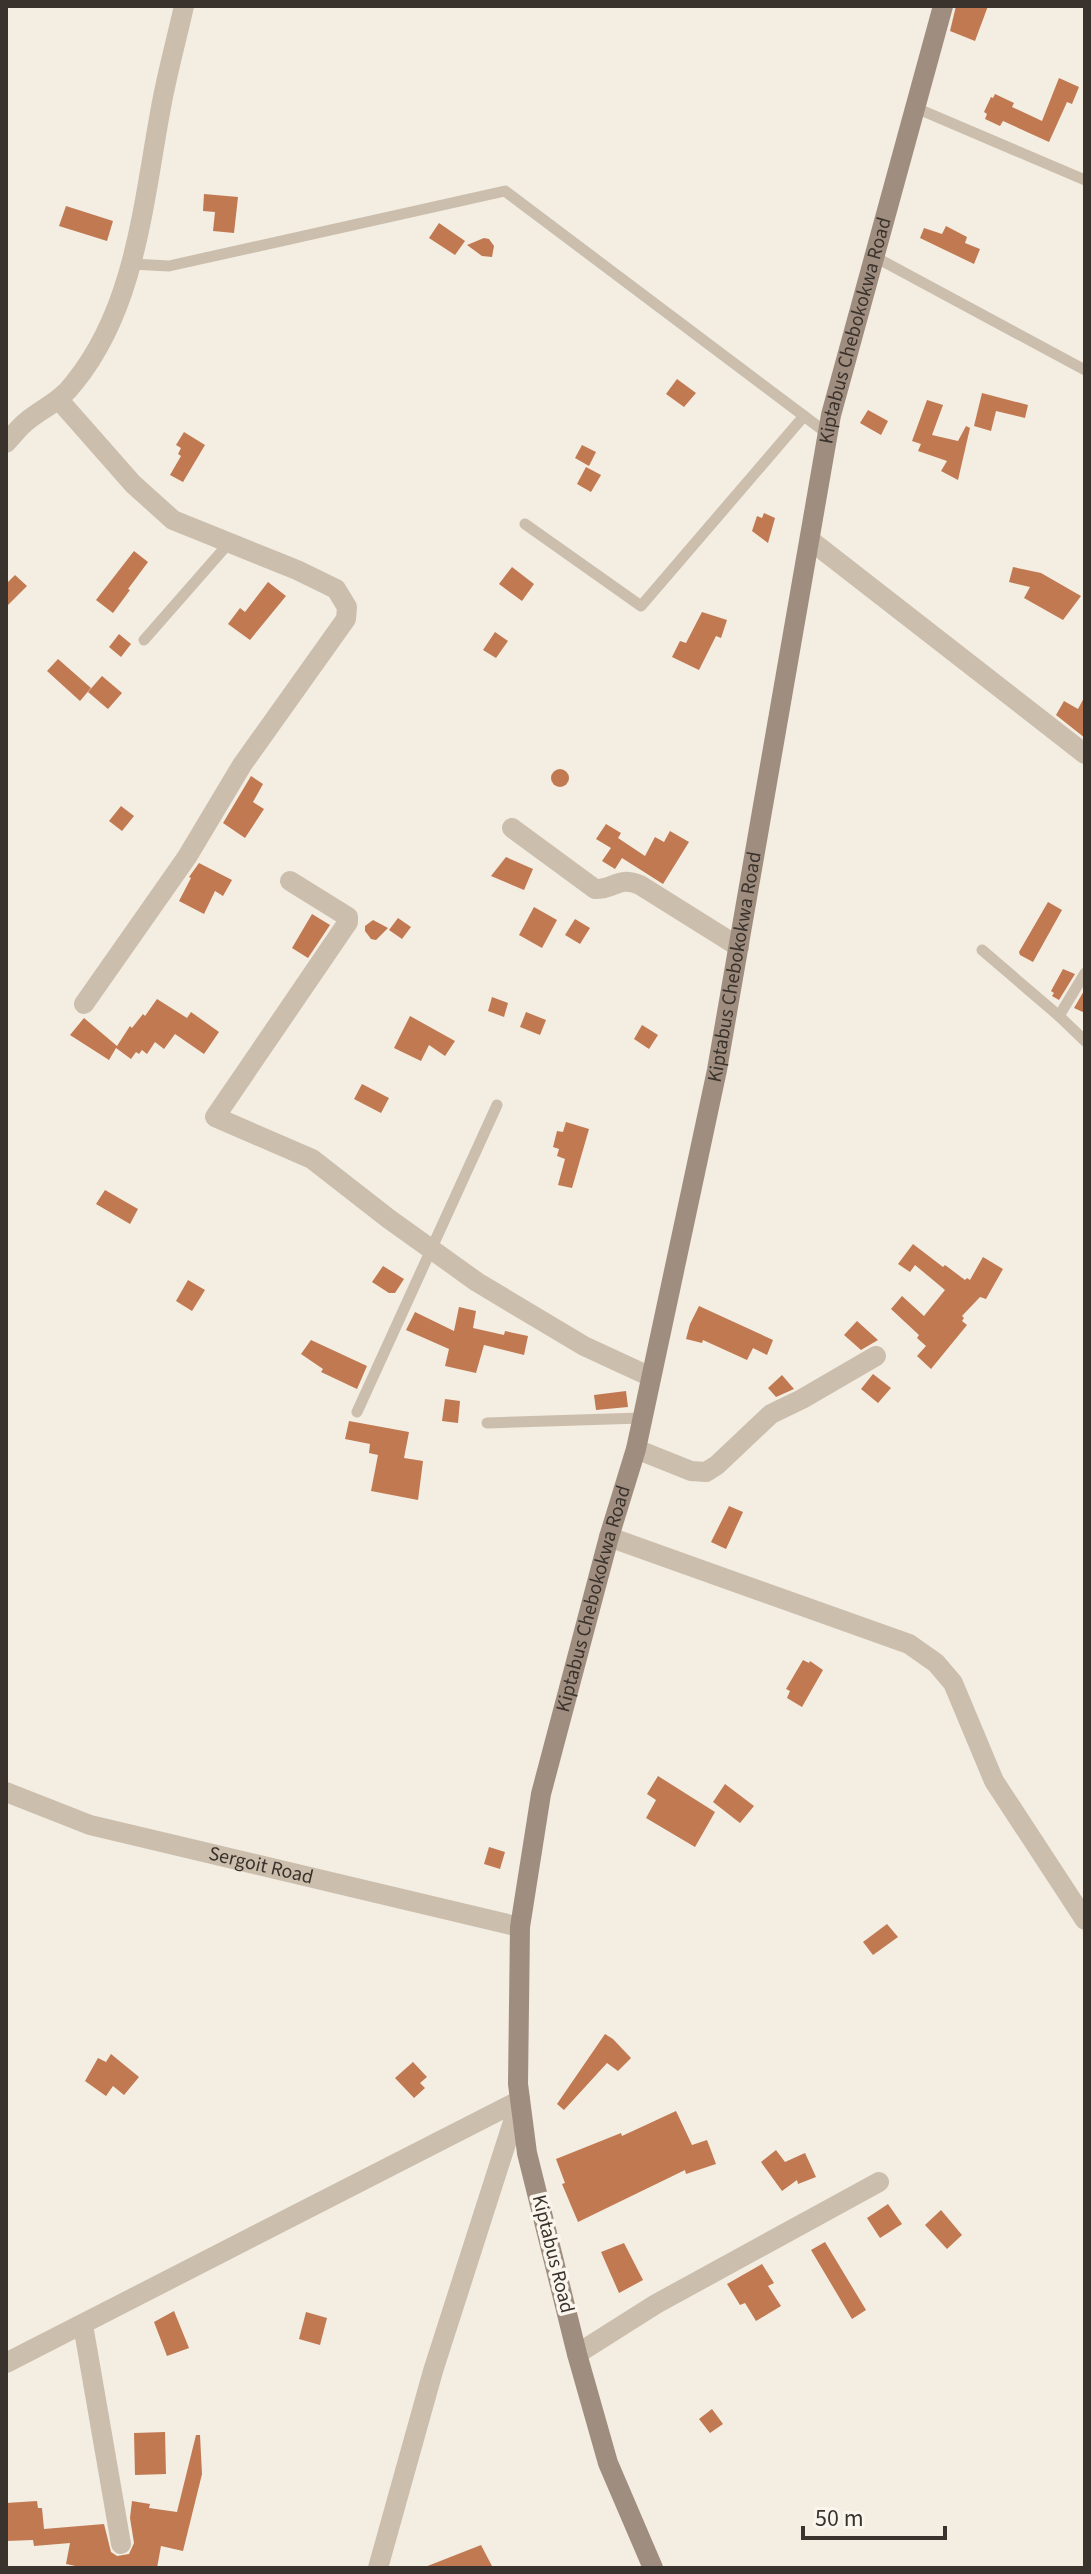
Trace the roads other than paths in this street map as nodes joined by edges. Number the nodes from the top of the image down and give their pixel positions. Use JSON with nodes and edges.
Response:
{"nodes":[{"id":1,"x":184,"y":6,"type":"edge"},
{"id":2,"x":943,"y":6,"type":"edge"},
{"id":3,"x":916,"y":108,"type":"junction"},
{"id":4,"x":1085,"y":180,"type":"edge"},
{"id":5,"x":875,"y":257,"type":"junction"},
{"id":6,"x":132,"y":264,"type":"junction"},
{"id":7,"x":1085,"y":370,"type":"edge"},
{"id":8,"x":59,"y":400,"type":"junction"},
{"id":9,"x":804,"y":416,"type":"junction"},
{"id":10,"x":828,"y":434,"type":"junction"},
{"id":11,"x":6,"y":443,"type":"edge"},
{"id":12,"x":525,"y":524,"type":"dead end"},
{"id":13,"x":810,"y":540,"type":"junction"},
{"id":14,"x":229,"y":543,"type":"junction"},
{"id":15,"x":144,"y":640,"type":"dead end"},
{"id":16,"x":1085,"y":754,"type":"edge"},
{"id":17,"x":512,"y":828,"type":"dead end"},
{"id":18,"x":290,"y":881,"type":"dead end"},
{"id":19,"x":739,"y":947,"type":"junction"},
{"id":20,"x":982,"y":950,"type":"dead end"},
{"id":21,"x":1085,"y":973,"type":"edge"},
{"id":22,"x":84,"y":1004,"type":"dead end"},
{"id":23,"x":1059,"y":1016,"type":"junction"},
{"id":24,"x":1085,"y":1041,"type":"edge"},
{"id":25,"x":497,"y":1105,"type":"dead end"},
{"id":26,"x":432,"y":1250,"type":"junction"},
{"id":27,"x":876,"y":1356,"type":"dead end"},
{"id":28,"x":651,"y":1377,"type":"junction"},
{"id":29,"x":357,"y":1412,"type":"dead end"},
{"id":30,"x":641,"y":1418,"type":"junction"},
{"id":31,"x":487,"y":1423,"type":"dead end"},
{"id":32,"x":636,"y":1449,"type":"junction"},
{"id":33,"x":609,"y":1537,"type":"junction"},
{"id":34,"x":6,"y":1792,"type":"edge"},
{"id":35,"x":1085,"y":1920,"type":"edge"},
{"id":36,"x":520,"y":1927,"type":"junction"},
{"id":37,"x":520,"y":2100,"type":"junction"},
{"id":38,"x":879,"y":2182,"type":"dead end"},
{"id":39,"x":83,"y":2325,"type":"junction"},
{"id":40,"x":577,"y":2354,"type":"junction"},
{"id":41,"x":6,"y":2363,"type":"edge"},
{"id":42,"x":121,"y":2544,"type":"dead end"},
{"id":43,"x":378,"y":2568,"type":"edge"},
{"id":44,"x":653,"y":2568,"type":"edge"}],
"edges":[{"from":1,"to":6,"type":"street"},
{"from":2,"to":3,"type":"street","name":"Kiptabus Chebokokwa Road"},
{"from":3,"to":4,"type":"lane"},
{"from":3,"to":5,"type":"street","name":"Kiptabus Chebokokwa Road"},
{"from":5,"to":7,"type":"lane"},
{"from":5,"to":10,"type":"street","name":"Kiptabus Chebokokwa Road"},
{"from":6,"to":8,"type":"street"},
{"from":6,"to":9,"type":"lane"},
{"from":8,"to":11,"type":"street"},
{"from":8,"to":14,"type":"street"},
{"from":9,"to":10,"type":"lane"},
{"from":9,"to":12,"type":"lane"},
{"from":10,"to":13,"type":"street","name":"Kiptabus Chebokokwa Road"},
{"from":13,"to":16,"type":"street"},
{"from":13,"to":19,"type":"street","name":"Kiptabus Chebokokwa Road"},
{"from":14,"to":15,"type":"lane"},
{"from":14,"to":22,"type":"street"},
{"from":17,"to":19,"type":"street"},
{"from":18,"to":26,"type":"street"},
{"from":19,"to":28,"type":"street","name":"Kiptabus Chebokokwa Road"},
{"from":20,"to":23,"type":"lane"},
{"from":21,"to":23,"type":"lane"},
{"from":23,"to":24,"type":"lane"},
{"from":25,"to":26,"type":"lane"},
{"from":26,"to":28,"type":"street"},
{"from":26,"to":29,"type":"lane"},
{"from":27,"to":32,"type":"street"},
{"from":28,"to":30,"type":"street","name":"Kiptabus Chebokokwa Road"},
{"from":30,"to":31,"type":"lane"},
{"from":30,"to":32,"type":"street","name":"Kiptabus Chebokokwa Road"},
{"from":32,"to":33,"type":"street","name":"Kiptabus Chebokokwa Road"},
{"from":33,"to":35,"type":"street"},
{"from":33,"to":36,"type":"street","name":"Kiptabus Chebokokwa Road"},
{"from":34,"to":36,"type":"street","name":"Sergoit Road"},
{"from":36,"to":37,"type":"street","name":"Kiptabus Road"},
{"from":37,"to":39,"type":"street"},
{"from":37,"to":40,"type":"street","name":"Kiptabus Road"},
{"from":37,"to":43,"type":"street"},
{"from":38,"to":40,"type":"street"},
{"from":39,"to":41,"type":"street"},
{"from":39,"to":42,"type":"street"},
{"from":40,"to":44,"type":"street","name":"Kiptabus Road"}]}
